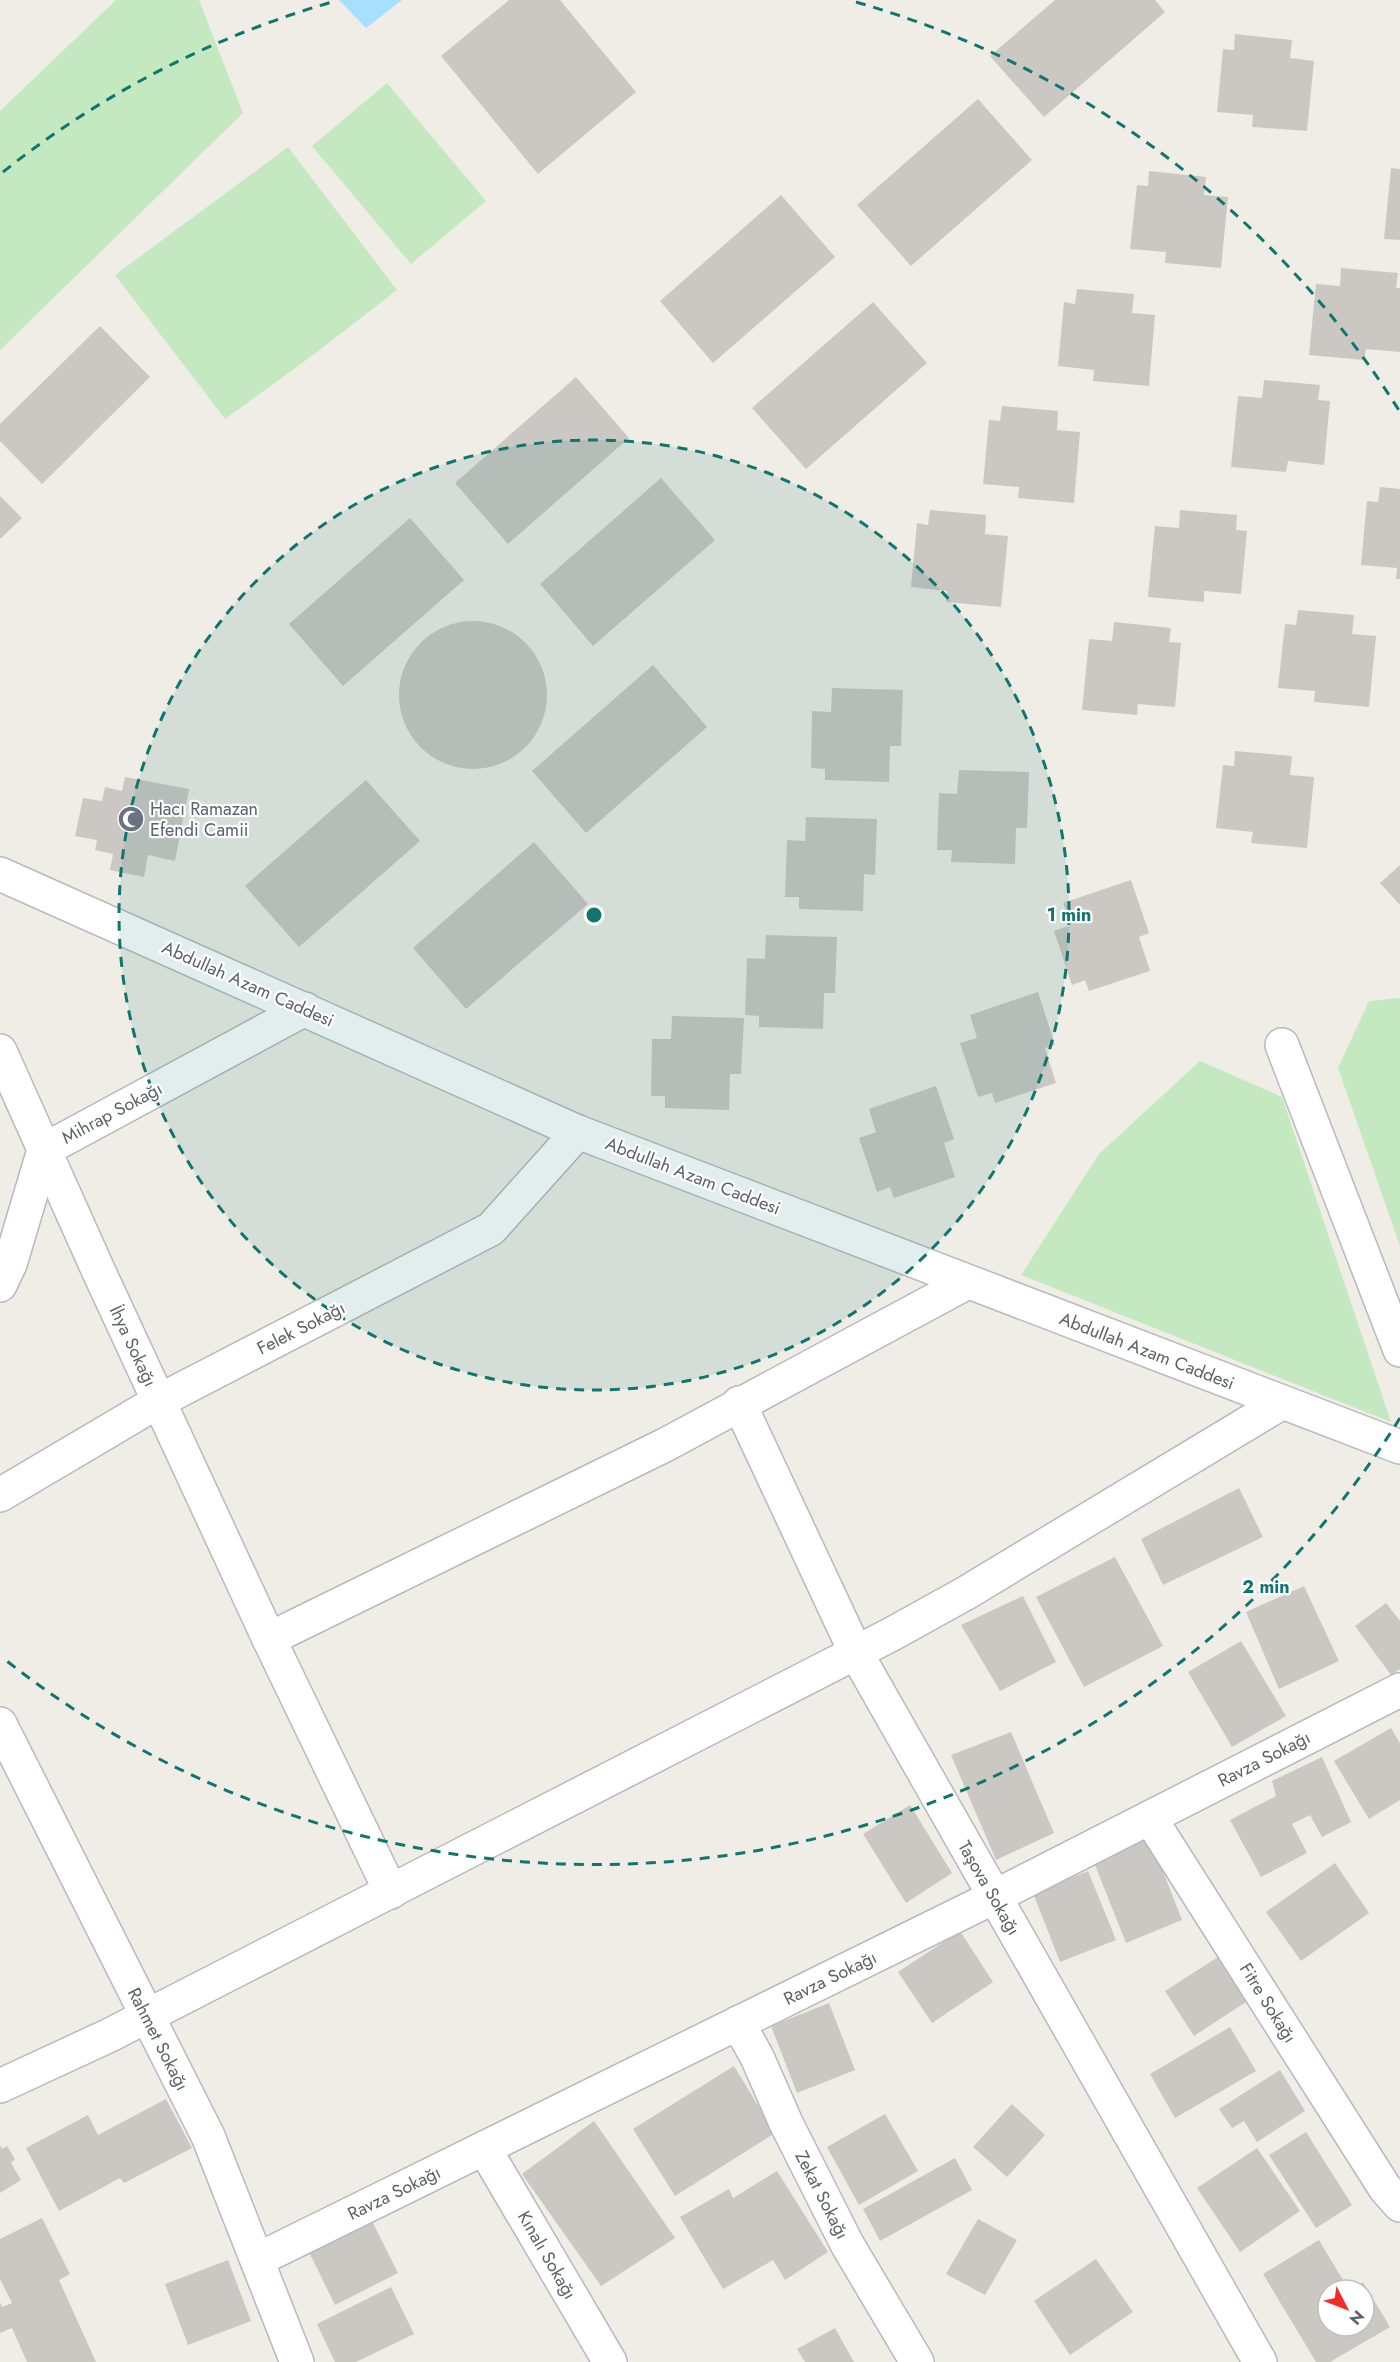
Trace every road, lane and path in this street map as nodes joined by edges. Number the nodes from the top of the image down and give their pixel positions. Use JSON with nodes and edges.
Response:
{"nodes":[{"id":1,"x":0,"y":874,"type":"edge"},
{"id":2,"x":305,"y":1009,"type":"junction"},
{"id":3,"x":1282,"y":1045,"type":"dead end"},
{"id":4,"x":0,"y":1052,"type":"edge"},
{"id":5,"x":578,"y":1132,"type":"junction"},
{"id":6,"x":44,"y":1150,"type":"junction"},
{"id":7,"x":968,"y":1282,"type":"junction"},
{"id":8,"x":0,"y":1285,"type":"edge"},
{"id":9,"x":1400,"y":1350,"type":"edge"},
{"id":10,"x":159,"y":1401,"type":"junction"},
{"id":11,"x":739,"y":1403,"type":"junction"},
{"id":12,"x":1281,"y":1403,"type":"junction"},
{"id":13,"x":1400,"y":1448,"type":"edge"},
{"id":14,"x":0,"y":1495,"type":"edge"},
{"id":15,"x":269,"y":1639,"type":"junction"},
{"id":16,"x":856,"y":1653,"type":"junction"},
{"id":17,"x":1397,"y":1697,"type":"edge"},
{"id":18,"x":0,"y":1724,"type":"edge"},
{"id":19,"x":1150,"y":1818,"type":"junction"},
{"id":20,"x":390,"y":1892,"type":"junction"},
{"id":21,"x":994,"y":1897,"type":"junction"},
{"id":22,"x":146,"y":2017,"type":"junction"},
{"id":23,"x":738,"y":2023,"type":"junction"},
{"id":24,"x":0,"y":2086,"type":"edge"},
{"id":25,"x":484,"y":2148,"type":"junction"},
{"id":26,"x":1393,"y":2197,"type":"edge"},
{"id":27,"x":257,"y":2260,"type":"junction"},
{"id":28,"x":297,"y":2362,"type":"edge"},
{"id":29,"x":610,"y":2362,"type":"edge"},
{"id":30,"x":917,"y":2362,"type":"edge"},
{"id":31,"x":1260,"y":2362,"type":"edge"}],
"edges":[{"from":1,"to":2,"type":"street","name":"Abdullah Azam Caddesi"},
{"from":2,"to":5,"type":"street","name":"Abdullah Azam Caddesi"},
{"from":2,"to":6,"type":"street","name":"Mihrap Sokağı"},
{"from":3,"to":9,"type":"street"},
{"from":4,"to":6,"type":"street","name":"İhya Sokağı"},
{"from":5,"to":7,"type":"street","name":"Abdullah Azam Caddesi"},
{"from":5,"to":10,"type":"street","name":"Felek Sokağı"},
{"from":6,"to":8,"type":"street","name":"Mihrap Sokağı"},
{"from":6,"to":10,"type":"street","name":"İhya Sokağı"},
{"from":7,"to":11,"type":"street"},
{"from":7,"to":12,"type":"street","name":"Abdullah Azam Caddesi"},
{"from":10,"to":14,"type":"street","name":"Felek Sokağı"},
{"from":10,"to":15,"type":"street","name":"İhya Sokağı"},
{"from":11,"to":15,"type":"street"},
{"from":11,"to":16,"type":"street","name":"Taşova Sokağı"},
{"from":12,"to":13,"type":"street","name":"Abdullah Azam Caddesi"},
{"from":12,"to":16,"type":"street"},
{"from":15,"to":20,"type":"street","name":"İhya Sokağı"},
{"from":16,"to":20,"type":"street"},
{"from":16,"to":21,"type":"street","name":"Taşova Sokağı"},
{"from":17,"to":19,"type":"street","name":"Ravza Sokağı"},
{"from":18,"to":22,"type":"street","name":"Rahmet Sokağı"},
{"from":19,"to":21,"type":"street","name":"Ravza Sokağı"},
{"from":19,"to":26,"type":"street","name":"Fitre Sokağı"},
{"from":20,"to":22,"type":"street"},
{"from":21,"to":23,"type":"street","name":"Ravza Sokağı"},
{"from":21,"to":31,"type":"street","name":"Taşova Sokağı"},
{"from":22,"to":24,"type":"street"},
{"from":22,"to":27,"type":"street","name":"Rahmet Sokağı"},
{"from":23,"to":25,"type":"street","name":"Ravza Sokağı"},
{"from":23,"to":30,"type":"street","name":"Zekat Sokağı"},
{"from":25,"to":27,"type":"street","name":"Ravza Sokağı"},
{"from":25,"to":29,"type":"street","name":"Kınalı Sokağı"},
{"from":27,"to":28,"type":"street","name":"Rahmet Sokağı"}]}
